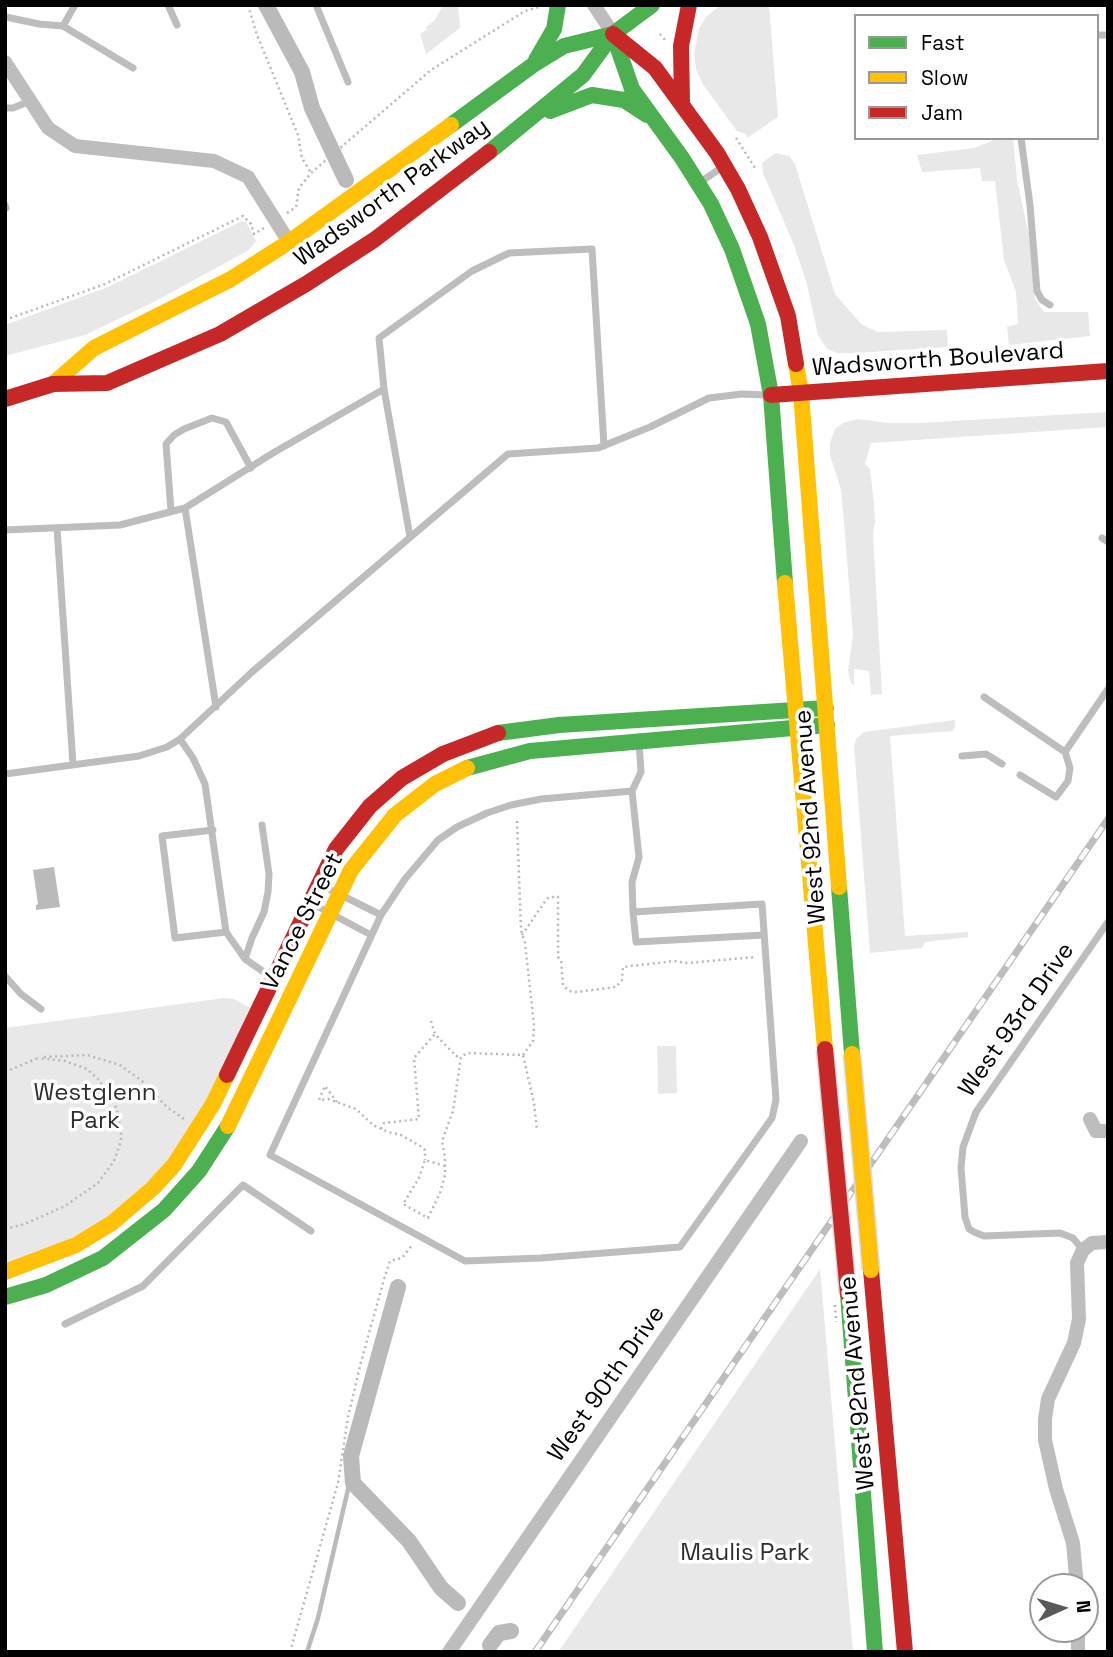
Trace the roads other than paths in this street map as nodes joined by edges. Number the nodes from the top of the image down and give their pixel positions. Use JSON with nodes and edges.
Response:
{"nodes":[{"id":1,"x":75,"y":5,"type":"edge"},
{"id":2,"x":169,"y":5,"type":"edge"},
{"id":3,"x":316,"y":5,"type":"edge"},
{"id":4,"x":558,"y":5,"type":"edge"},
{"id":5,"x":594,"y":5,"type":"edge"},
{"id":6,"x":652,"y":5,"type":"edge"},
{"id":7,"x":690,"y":5,"type":"edge"},
{"id":8,"x":6,"y":16,"type":"edge"},
{"id":9,"x":177,"y":25,"type":"dead end"},
{"id":10,"x":63,"y":26,"type":"junction"},
{"id":11,"x":613,"y":34,"type":"junction"},
{"id":12,"x":5,"y":62,"type":"edge"},
{"id":13,"x":533,"y":65,"type":"junction"},
{"id":14,"x":133,"y":68,"type":"dead end"},
{"id":15,"x":348,"y":82,"type":"dead end"},
{"id":16,"x":30,"y":101,"type":"junction"},
{"id":17,"x":682,"y":104,"type":"junction"},
{"id":18,"x":5,"y":108,"type":"edge"},
{"id":19,"x":653,"y":119,"type":"junction"},
{"id":20,"x":518,"y":129,"type":"junction"},
{"id":21,"x":1021,"y":140,"type":"edge"},
{"id":22,"x":725,"y":166,"type":"junction"},
{"id":23,"x":698,"y":184,"type":"junction"},
{"id":24,"x":289,"y":243,"type":"junction"},
{"id":25,"x":1050,"y":304,"type":"dead end"},
{"id":26,"x":1108,"y":371,"type":"edge"},
{"id":27,"x":53,"y":384,"type":"junction"},
{"id":28,"x":384,"y":389,"type":"junction"},
{"id":29,"x":801,"y":393,"type":"junction"},
{"id":30,"x":771,"y":395,"type":"junction"},
{"id":31,"x":5,"y":399,"type":"edge"},
{"id":32,"x":604,"y":446,"type":"junction"},
{"id":33,"x":251,"y":468,"type":"junction"},
{"id":34,"x":186,"y":508,"type":"junction"},
{"id":35,"x":171,"y":511,"type":"junction"},
{"id":36,"x":57,"y":528,"type":"junction"},
{"id":37,"x":5,"y":530,"type":"edge"},
{"id":38,"x":410,"y":537,"type":"junction"},
{"id":39,"x":1108,"y":689,"type":"edge"},
{"id":40,"x":984,"y":697,"type":"dead end"},
{"id":41,"x":216,"y":707,"type":"junction"},
{"id":42,"x":826,"y":708,"type":"junction"},
{"id":43,"x":794,"y":710,"type":"junction"},
{"id":44,"x":827,"y":725,"type":"junction"},
{"id":45,"x":796,"y":729,"type":"junction"},
{"id":46,"x":180,"y":740,"type":"junction"},
{"id":47,"x":639,"y":742,"type":"junction"},
{"id":48,"x":1065,"y":752,"type":"junction"},
{"id":49,"x":962,"y":756,"type":"dead end"},
{"id":50,"x":1002,"y":764,"type":"dead end"},
{"id":51,"x":73,"y":765,"type":"junction"},
{"id":52,"x":5,"y":774,"type":"edge"},
{"id":53,"x":1020,"y":775,"type":"dead end"},
{"id":54,"x":632,"y":791,"type":"junction"},
{"id":55,"x":262,"y":825,"type":"dead end"},
{"id":56,"x":213,"y":830,"type":"junction"},
{"id":57,"x":318,"y":884,"type":"junction"},
{"id":58,"x":338,"y":895,"type":"junction"},
{"id":59,"x":309,"y":902,"type":"junction"},
{"id":60,"x":633,"y":912,"type":"junction"},
{"id":61,"x":329,"y":913,"type":"junction"},
{"id":62,"x":381,"y":915,"type":"junction"},
{"id":63,"x":1108,"y":922,"type":"edge"},
{"id":64,"x":226,"y":932,"type":"junction"},
{"id":65,"x":371,"y":935,"type":"junction"},
{"id":66,"x":764,"y":935,"type":"junction"},
{"id":67,"x":245,"y":959,"type":"junction"},
{"id":68,"x":5,"y":976,"type":"edge"},
{"id":69,"x":272,"y":978,"type":"junction"},
{"id":70,"x":41,"y":1010,"type":"dead end"},
{"id":71,"x":1090,"y":1119,"type":"dead end"},
{"id":72,"x":1108,"y":1131,"type":"edge"},
{"id":73,"x":801,"y":1141,"type":"dead end"},
{"id":74,"x":311,"y":1231,"type":"dead end"},
{"id":75,"x":1108,"y":1242,"type":"edge"},
{"id":76,"x":1088,"y":1247,"type":"junction"},
{"id":77,"x":5,"y":1272,"type":"edge"},
{"id":78,"x":5,"y":1297,"type":"edge"},
{"id":79,"x":65,"y":1324,"type":"dead end"},
{"id":80,"x":1076,"y":1573,"type":"edge"},
{"id":81,"x":449,"y":1652,"type":"edge"},
{"id":82,"x":875,"y":1652,"type":"edge"},
{"id":83,"x":905,"y":1652,"type":"edge"}],
"edges":[{"from":1,"to":10,"type":"lane"},
{"from":2,"to":9,"type":"lane"},
{"from":3,"to":15,"type":"lane"},
{"from":4,"to":13,"type":"main road"},
{"from":5,"to":11,"type":"street","name":"West 92nd Avenue"},
{"from":6,"to":11,"type":"main road","name":"Wadsworth Parkway"},
{"from":7,"to":17,"type":"main road"},
{"from":8,"to":10,"type":"lane"},
{"from":10,"to":14,"type":"lane"},
{"from":11,"to":13,"type":"main road","name":"Wadsworth Parkway"},
{"from":11,"to":17,"type":"main road","name":"West 92nd Avenue"},
{"from":11,"to":19,"type":"main road","name":"West 92nd Avenue"},
{"from":11,"to":20,"type":"main road","name":"Wadsworth Parkway"},
{"from":12,"to":16,"type":"street"},
{"from":13,"to":24,"type":"main road","name":"Wadsworth Parkway"},
{"from":16,"to":18,"type":"lane"},
{"from":16,"to":24,"type":"street"},
{"from":17,"to":22,"type":"main road","name":"West 92nd Avenue"},
{"from":19,"to":20,"type":"main road"},
{"from":19,"to":23,"type":"main road","name":"West 92nd Avenue"},
{"from":20,"to":27,"type":"main road","name":"Wadsworth Parkway"},
{"from":21,"to":25,"type":"lane"},
{"from":22,"to":23,"type":"lane"},
{"from":22,"to":29,"type":"main road","name":"West 92nd Avenue"},
{"from":23,"to":30,"type":"main road","name":"West 92nd Avenue"},
{"from":24,"to":27,"type":"main road","name":"Wadsworth Parkway"},
{"from":26,"to":29,"type":"main road","name":"Wadsworth Boulevard"},
{"from":27,"to":31,"type":"main road","name":"Wadsworth Parkway"},
{"from":28,"to":32,"type":"lane"},
{"from":28,"to":33,"type":"lane"},
{"from":28,"to":38,"type":"lane"},
{"from":29,"to":30,"type":"main road","name":"Wadsworth Boulevard"},
{"from":29,"to":42,"type":"main road","name":"West 92nd Avenue"},
{"from":30,"to":32,"type":"lane"},
{"from":30,"to":43,"type":"main road","name":"West 92nd Avenue"},
{"from":32,"to":38,"type":"lane"},
{"from":33,"to":34,"type":"lane"},
{"from":33,"to":35,"type":"lane"},
{"from":34,"to":35,"type":"lane"},
{"from":34,"to":41,"type":"lane"},
{"from":35,"to":36,"type":"lane"},
{"from":36,"to":37,"type":"lane"},
{"from":36,"to":51,"type":"lane"},
{"from":38,"to":41,"type":"lane"},
{"from":39,"to":48,"type":"lane"},
{"from":40,"to":48,"type":"lane"},
{"from":41,"to":46,"type":"lane"},
{"from":42,"to":43,"type":"main road","name":"Vance Street"},
{"from":42,"to":44,"type":"main road","name":"West 92nd Avenue"},
{"from":43,"to":45,"type":"main road","name":"West 92nd Avenue"},
{"from":43,"to":57,"type":"main road","name":"Vance Street"},
{"from":44,"to":45,"type":"main road","name":"Vance Street"},
{"from":44,"to":83,"type":"main road","name":"West 92nd Avenue","bridge":true},
{"from":45,"to":47,"type":"main road","name":"Vance Street"},
{"from":45,"to":82,"type":"main road","name":"West 92nd Avenue","bridge":true},
{"from":46,"to":51,"type":"lane"},
{"from":46,"to":56,"type":"lane"},
{"from":47,"to":54,"type":"lane"},
{"from":47,"to":58,"type":"main road","name":"Vance Street"},
{"from":48,"to":53,"type":"lane"},
{"from":49,"to":50,"type":"lane"},
{"from":51,"to":52,"type":"lane"},
{"from":54,"to":60,"type":"lane"},
{"from":54,"to":62,"type":"lane"},
{"from":55,"to":67,"type":"lane"},
{"from":56,"to":64,"type":"lane"},
{"from":56,"to":64,"type":"lane"},
{"from":57,"to":58,"type":"lane"},
{"from":57,"to":59,"type":"main road","name":"Vance Street"},
{"from":58,"to":61,"type":"main road","name":"Vance Street"},
{"from":58,"to":62,"type":"lane"},
{"from":59,"to":61,"type":"lane"},
{"from":59,"to":69,"type":"main road","name":"Vance Street"},
{"from":60,"to":66,"type":"lane"},
{"from":60,"to":66,"type":"lane"},
{"from":61,"to":65,"type":"lane"},
{"from":61,"to":78,"type":"main road","name":"Vance Street"},
{"from":62,"to":65,"type":"lane"},
{"from":63,"to":76,"type":"lane","name":"West 93rd Drive"},
{"from":64,"to":67,"type":"lane"},
{"from":65,"to":66,"type":"lane"},
{"from":67,"to":69,"type":"lane"},
{"from":68,"to":70,"type":"lane"},
{"from":69,"to":77,"type":"main road","name":"Vance Street"},
{"from":71,"to":72,"type":"street"},
{"from":73,"to":81,"type":"street","name":"West 90th Drive"},
{"from":74,"to":79,"type":"lane"},
{"from":75,"to":76,"type":"street"},
{"from":76,"to":80,"type":"street"}]}
